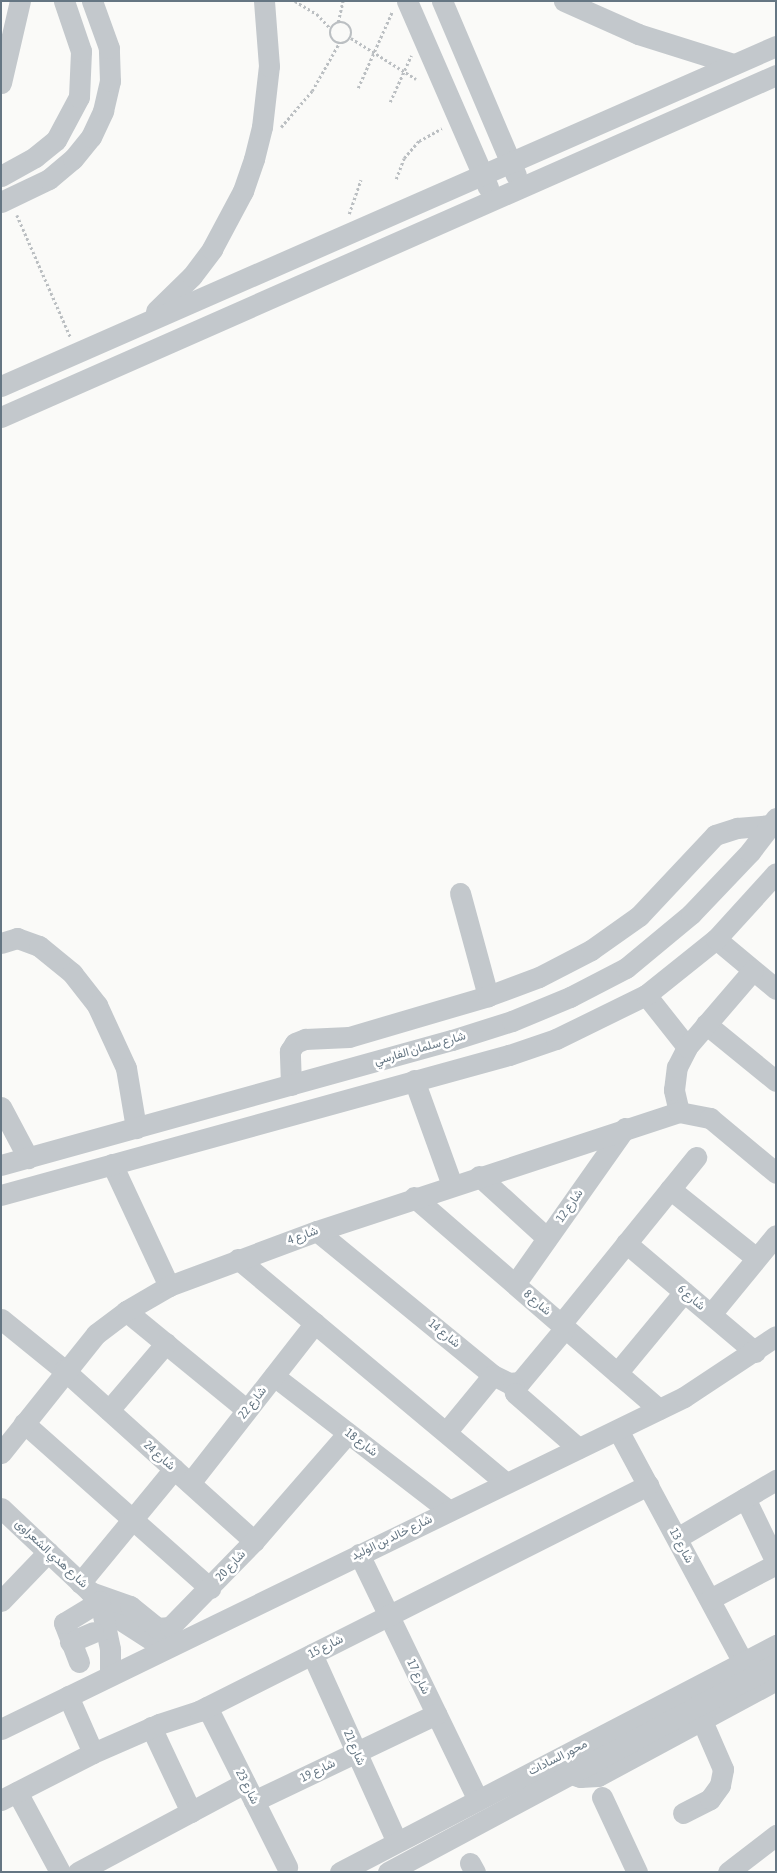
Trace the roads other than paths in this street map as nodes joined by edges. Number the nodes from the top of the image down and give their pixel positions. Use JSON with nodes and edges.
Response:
{"nodes":[{"id":1,"x":20,"y":1,"type":"edge"},
{"id":2,"x":64,"y":1,"type":"edge"},
{"id":3,"x":92,"y":1,"type":"edge"},
{"id":4,"x":264,"y":1,"type":"edge"},
{"id":5,"x":442,"y":1,"type":"edge"},
{"id":6,"x":564,"y":1,"type":"edge"},
{"id":7,"x":400,"y":6,"type":"edge"},
{"id":8,"x":776,"y":46,"type":"edge"},
{"id":9,"x":732,"y":64,"type":"junction"},
{"id":10,"x":776,"y":76,"type":"edge"},
{"id":11,"x":1,"y":83,"type":"edge"},
{"id":12,"x":510,"y":163,"type":"junction"},
{"id":13,"x":483,"y":175,"type":"junction"},
{"id":14,"x":1,"y":176,"type":"edge"},
{"id":15,"x":522,"y":189,"type":"junction"},
{"id":16,"x":6,"y":200,"type":"edge"},
{"id":17,"x":494,"y":201,"type":"junction"},
{"id":18,"x":144,"y":322,"type":"junction"},
{"id":19,"x":1,"y":386,"type":"edge"},
{"id":20,"x":1,"y":417,"type":"edge"},
{"id":21,"x":773,"y":821,"type":"edge"},
{"id":22,"x":776,"y":873,"type":"edge"},
{"id":23,"x":460,"y":893,"type":"dead end"},
{"id":24,"x":716,"y":939,"type":"junction"},
{"id":25,"x":1,"y":943,"type":"edge"},
{"id":26,"x":753,"y":970,"type":"junction"},
{"id":27,"x":776,"y":989,"type":"edge"},
{"id":28,"x":488,"y":996,"type":"junction"},
{"id":29,"x":646,"y":996,"type":"junction"},
{"id":30,"x":706,"y":1024,"type":"junction"},
{"id":31,"x":687,"y":1046,"type":"junction"},
{"id":32,"x":414,"y":1080,"type":"junction"},
{"id":33,"x":776,"y":1081,"type":"edge"},
{"id":34,"x":291,"y":1085,"type":"junction"},
{"id":35,"x":1,"y":1106,"type":"edge"},
{"id":36,"x":673,"y":1113,"type":"junction"},
{"id":37,"x":136,"y":1128,"type":"junction"},
{"id":38,"x":625,"y":1128,"type":"junction"},
{"id":39,"x":696,"y":1157,"type":"dead end"},
{"id":40,"x":28,"y":1158,"type":"junction"},
{"id":41,"x":112,"y":1164,"type":"junction"},
{"id":42,"x":1,"y":1165,"type":"edge"},
{"id":43,"x":776,"y":1173,"type":"edge"},
{"id":44,"x":479,"y":1176,"type":"junction"},
{"id":45,"x":452,"y":1185,"type":"junction"},
{"id":46,"x":670,"y":1189,"type":"junction"},
{"id":47,"x":1,"y":1195,"type":"edge"},
{"id":48,"x":414,"y":1197,"type":"junction"},
{"id":49,"x":317,"y":1231,"type":"junction"},
{"id":50,"x":776,"y":1234,"type":"edge"},
{"id":51,"x":547,"y":1238,"type":"junction"},
{"id":52,"x":626,"y":1243,"type":"junction"},
{"id":53,"x":756,"y":1258,"type":"junction"},
{"id":54,"x":238,"y":1259,"type":"junction"},
{"id":55,"x":514,"y":1284,"type":"junction"},
{"id":56,"x":169,"y":1286,"type":"junction"},
{"id":57,"x":684,"y":1292,"type":"junction"},
{"id":58,"x":126,"y":1311,"type":"junction"},
{"id":59,"x":710,"y":1314,"type":"junction"},
{"id":60,"x":1,"y":1319,"type":"edge"},
{"id":61,"x":315,"y":1323,"type":"junction"},
{"id":62,"x":563,"y":1326,"type":"junction"},
{"id":63,"x":776,"y":1336,"type":"edge"},
{"id":64,"x":166,"y":1343,"type":"junction"},
{"id":65,"x":755,"y":1352,"type":"junction"},
{"id":66,"x":64,"y":1370,"type":"junction"},
{"id":67,"x":617,"y":1373,"type":"junction"},
{"id":68,"x":493,"y":1375,"type":"junction"},
{"id":69,"x":274,"y":1376,"type":"junction"},
{"id":70,"x":513,"y":1384,"type":"junction"},
{"id":71,"x":659,"y":1409,"type":"junction"},
{"id":72,"x":109,"y":1410,"type":"junction"},
{"id":73,"x":247,"y":1410,"type":"junction"},
{"id":74,"x":24,"y":1423,"type":"junction"},
{"id":75,"x":618,"y":1430,"type":"junction"},
{"id":76,"x":447,"y":1431,"type":"junction"},
{"id":77,"x":348,"y":1433,"type":"junction"},
{"id":78,"x":578,"y":1448,"type":"junction"},
{"id":79,"x":1,"y":1453,"type":"edge"},
{"id":80,"x":174,"y":1468,"type":"junction"},
{"id":81,"x":776,"y":1480,"type":"edge"},
{"id":82,"x":190,"y":1483,"type":"junction"},
{"id":83,"x":506,"y":1483,"type":"junction"},
{"id":84,"x":648,"y":1485,"type":"junction"},
{"id":85,"x":745,"y":1498,"type":"junction"},
{"id":86,"x":1,"y":1508,"type":"edge"},
{"id":87,"x":449,"y":1510,"type":"junction"},
{"id":88,"x":132,"y":1519,"type":"junction"},
{"id":89,"x":676,"y":1538,"type":"junction"},
{"id":90,"x":254,"y":1541,"type":"junction"},
{"id":91,"x":48,"y":1552,"type":"junction"},
{"id":92,"x":359,"y":1554,"type":"junction"},
{"id":93,"x":776,"y":1563,"type":"edge"},
{"id":94,"x":210,"y":1588,"type":"junction"},
{"id":95,"x":90,"y":1592,"type":"junction"},
{"id":96,"x":710,"y":1599,"type":"junction"},
{"id":97,"x":1,"y":1601,"type":"edge"},
{"id":98,"x":389,"y":1616,"type":"junction"},
{"id":99,"x":94,"y":1636,"type":"dead end"},
{"id":100,"x":776,"y":1645,"type":"edge"},
{"id":101,"x":164,"y":1648,"type":"junction"},
{"id":102,"x":312,"y":1654,"type":"junction"},
{"id":103,"x":743,"y":1662,"type":"junction"},
{"id":104,"x":776,"y":1664,"type":"edge"},
{"id":105,"x":110,"y":1674,"type":"junction"},
{"id":106,"x":776,"y":1680,"type":"edge"},
{"id":107,"x":68,"y":1696,"type":"junction"},
{"id":108,"x":207,"y":1707,"type":"junction"},
{"id":109,"x":699,"y":1713,"type":"junction"},
{"id":110,"x":436,"y":1714,"type":"junction"},
{"id":111,"x":4,"y":1722,"type":"edge"},
{"id":112,"x":151,"y":1727,"type":"junction"},
{"id":113,"x":356,"y":1752,"type":"junction"},
{"id":114,"x":93,"y":1753,"type":"junction"},
{"id":115,"x":250,"y":1792,"type":"junction"},
{"id":116,"x":9,"y":1796,"type":"edge"},
{"id":117,"x":602,"y":1797,"type":"dead end"},
{"id":118,"x":478,"y":1800,"type":"junction"},
{"id":119,"x":191,"y":1812,"type":"junction"},
{"id":120,"x":453,"y":1812,"type":"junction"},
{"id":121,"x":683,"y":1813,"type":"dead end"},
{"id":122,"x":463,"y":1832,"type":"junction"},
{"id":123,"x":776,"y":1835,"type":"edge"},
{"id":124,"x":397,"y":1842,"type":"junction"},
{"id":125,"x":287,"y":1867,"type":"dead end"},
{"id":126,"x":60,"y":1872,"type":"edge"},
{"id":127,"x":78,"y":1872,"type":"edge"},
{"id":128,"x":340,"y":1872,"type":"edge"},
{"id":129,"x":388,"y":1872,"type":"edge"},
{"id":130,"x":637,"y":1872,"type":"edge"},
{"id":131,"x":728,"y":1872,"type":"edge"}],
"edges":[{"from":1,"to":11,"type":"street"},
{"from":2,"to":14,"type":"street"},
{"from":3,"to":16,"type":"street"},
{"from":4,"to":18,"type":"street"},
{"from":5,"to":12,"type":"street"},
{"from":6,"to":9,"type":"street"},
{"from":7,"to":13,"type":"street"},
{"from":8,"to":9,"type":"street"},
{"from":9,"to":12,"type":"street"},
{"from":10,"to":15,"type":"street"},
{"from":12,"to":13,"type":"street"},
{"from":12,"to":15,"type":"street"},
{"from":13,"to":17,"type":"street"},
{"from":13,"to":18,"type":"street"},
{"from":15,"to":17,"type":"street"},
{"from":17,"to":20,"type":"street"},
{"from":18,"to":19,"type":"street"},
{"from":21,"to":28,"type":"street"},
{"from":21,"to":34,"type":"street","name":"شارع سلمان الفارسي"},
{"from":22,"to":24,"type":"street"},
{"from":23,"to":28,"type":"street"},
{"from":24,"to":26,"type":"street"},
{"from":24,"to":29,"type":"street"},
{"from":25,"to":37,"type":"street"},
{"from":26,"to":27,"type":"street"},
{"from":26,"to":30,"type":"street"},
{"from":28,"to":34,"type":"street"},
{"from":29,"to":31,"type":"street"},
{"from":29,"to":32,"type":"street"},
{"from":30,"to":31,"type":"street"},
{"from":30,"to":33,"type":"street"},
{"from":31,"to":36,"type":"street"},
{"from":32,"to":41,"type":"street"},
{"from":32,"to":45,"type":"street"},
{"from":34,"to":37,"type":"street","name":"شارع سلمان الفارسي"},
{"from":35,"to":40,"type":"street"},
{"from":36,"to":38,"type":"street","name":"شارع 4"},
{"from":36,"to":43,"type":"street"},
{"from":37,"to":40,"type":"street","name":"شارع سلمان الفارسي"},
{"from":38,"to":44,"type":"street","name":"شارع 4"},
{"from":38,"to":51,"type":"street","name":"شارع 12"},
{"from":39,"to":46,"type":"street"},
{"from":40,"to":42,"type":"street","name":"شارع سلمان الفارسي"},
{"from":41,"to":47,"type":"street"},
{"from":41,"to":56,"type":"street"},
{"from":44,"to":45,"type":"street","name":"شارع 4"},
{"from":44,"to":51,"type":"street"},
{"from":45,"to":48,"type":"street","name":"شارع 4"},
{"from":46,"to":52,"type":"street"},
{"from":46,"to":53,"type":"street"},
{"from":48,"to":49,"type":"street","name":"شارع 4"},
{"from":48,"to":55,"type":"street","name":"شارع 8"},
{"from":49,"to":54,"type":"street","name":"شارع 4"},
{"from":49,"to":68,"type":"street","name":"شارع 14"},
{"from":50,"to":53,"type":"street"},
{"from":51,"to":55,"type":"street","name":"شارع 12"},
{"from":52,"to":57,"type":"street","name":"شارع 6"},
{"from":52,"to":62,"type":"street"},
{"from":53,"to":59,"type":"street"},
{"from":54,"to":56,"type":"street","name":"شارع 4"},
{"from":54,"to":61,"type":"street"},
{"from":55,"to":62,"type":"street","name":"شارع 8"},
{"from":56,"to":58,"type":"street","name":"شارع 4"},
{"from":57,"to":59,"type":"street","name":"شارع 6"},
{"from":57,"to":67,"type":"street"},
{"from":58,"to":64,"type":"street"},
{"from":58,"to":66,"type":"street","name":"شارع 4"},
{"from":59,"to":65,"type":"street","name":"شارع 6"},
{"from":60,"to":66,"type":"street","name":"شارع 24"},
{"from":61,"to":69,"type":"street","name":"شارع 22"},
{"from":61,"to":76,"type":"street"},
{"from":62,"to":67,"type":"street","name":"شارع 8"},
{"from":62,"to":70,"type":"street"},
{"from":63,"to":65,"type":"street","name":"شارع خالد بن الوليد"},
{"from":64,"to":72,"type":"street"},
{"from":64,"to":73,"type":"street"},
{"from":65,"to":71,"type":"street","name":"شارع خالد بن الوليد"},
{"from":66,"to":72,"type":"street","name":"شارع 24"},
{"from":66,"to":74,"type":"street","name":"شارع 4"},
{"from":67,"to":71,"type":"street","name":"شارع 8"},
{"from":68,"to":70,"type":"street","name":"شارع 14"},
{"from":68,"to":76,"type":"street"},
{"from":69,"to":73,"type":"street","name":"شارع 22"},
{"from":69,"to":77,"type":"street","name":"شارع 18"},
{"from":70,"to":78,"type":"street"},
{"from":71,"to":75,"type":"street","name":"شارع خالد بن الوليد"},
{"from":72,"to":80,"type":"street","name":"شارع 24"},
{"from":73,"to":82,"type":"street","name":"شارع 22"},
{"from":74,"to":79,"type":"street","name":"شارع 4"},
{"from":74,"to":88,"type":"street"},
{"from":75,"to":78,"type":"street","name":"شارع خالد بن الوليد"},
{"from":75,"to":84,"type":"street","name":"شارع 13"},
{"from":76,"to":83,"type":"street"},
{"from":77,"to":87,"type":"street","name":"شارع 18"},
{"from":77,"to":90,"type":"street","name":"شارع 20"},
{"from":78,"to":83,"type":"street","name":"شارع خالد بن الوليد"},
{"from":80,"to":82,"type":"street","name":"شارع 24"},
{"from":80,"to":88,"type":"street"},
{"from":81,"to":85,"type":"street"},
{"from":82,"to":90,"type":"street","name":"شارع 24"},
{"from":83,"to":87,"type":"street","name":"شارع خالد بن الوليد"},
{"from":84,"to":89,"type":"street","name":"شارع 13"},
{"from":84,"to":98,"type":"street","name":"شارع 15"},
{"from":85,"to":89,"type":"street"},
{"from":85,"to":93,"type":"street"},
{"from":86,"to":91,"type":"street","name":"شارع هدي الشعراوى"},
{"from":87,"to":92,"type":"street","name":"شارع خالد بن الوليد"},
{"from":88,"to":94,"type":"street"},
{"from":88,"to":95,"type":"street"},
{"from":89,"to":96,"type":"street","name":"شارع 13"},
{"from":90,"to":94,"type":"street","name":"شارع 20"},
{"from":91,"to":95,"type":"street","name":"شارع هدي الشعراوى"},
{"from":91,"to":97,"type":"street"},
{"from":92,"to":98,"type":"street","name":"شارع 17"},
{"from":92,"to":101,"type":"street","name":"شارع خالد بن الوليد"},
{"from":93,"to":96,"type":"street"},
{"from":94,"to":95,"type":"street","name":"شارع 20"},
{"from":95,"to":99,"type":"street"},
{"from":95,"to":101,"type":"street","name":"شارع هدي الشعراوى"},
{"from":95,"to":105,"type":"street"},
{"from":96,"to":103,"type":"street","name":"شارع 13"},
{"from":98,"to":102,"type":"street","name":"شارع 15"},
{"from":98,"to":110,"type":"street","name":"شارع 17"},
{"from":100,"to":103,"type":"street","name":"محور السادات"},
{"from":101,"to":105,"type":"street","name":"شارع خالد بن الوليد"},
{"from":102,"to":108,"type":"street","name":"شارع 15"},
{"from":102,"to":113,"type":"street","name":"شارع 21"},
{"from":103,"to":118,"type":"street","name":"محور السادات"},
{"from":104,"to":109,"type":"street","name":"محور السادات"},
{"from":105,"to":107,"type":"street","name":"شارع خالد بن الوليد"},
{"from":106,"to":109,"type":"street"},
{"from":107,"to":111,"type":"street","name":"شارع خالد بن الوليد"},
{"from":107,"to":114,"type":"street"},
{"from":108,"to":112,"type":"street","name":"شارع 15"},
{"from":108,"to":115,"type":"street","name":"شارع 23"},
{"from":109,"to":121,"type":"street"},
{"from":109,"to":122,"type":"street","name":"محور السادات"},
{"from":110,"to":113,"type":"street","name":"شارع 19"},
{"from":110,"to":118,"type":"street","name":"شارع 17"},
{"from":112,"to":114,"type":"street","name":"شارع 15"},
{"from":112,"to":119,"type":"street"},
{"from":113,"to":115,"type":"street","name":"شارع 19"},
{"from":113,"to":124,"type":"street","name":"شارع 21"},
{"from":114,"to":116,"type":"street","name":"شارع 15"},
{"from":115,"to":119,"type":"street","name":"شارع 19"},
{"from":115,"to":125,"type":"street","name":"شارع 23"},
{"from":116,"to":126,"type":"street"},
{"from":117,"to":130,"type":"street"},
{"from":118,"to":120,"type":"street","name":"محور السادات"},
{"from":119,"to":127,"type":"street","name":"شارع 19"},
{"from":120,"to":122,"type":"street"},
{"from":120,"to":124,"type":"street","name":"محور السادات"},
{"from":122,"to":129,"type":"street","name":"محور السادات"},
{"from":123,"to":131,"type":"street"},
{"from":124,"to":128,"type":"street","name":"محور السادات"}]}
